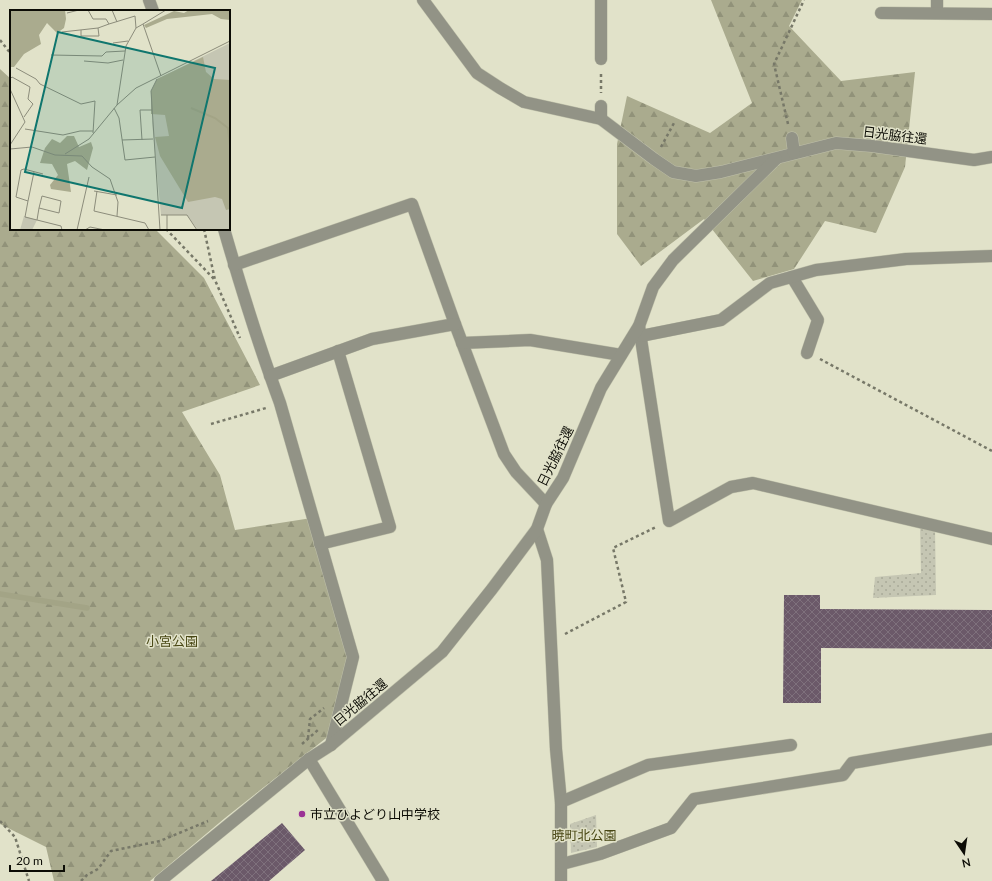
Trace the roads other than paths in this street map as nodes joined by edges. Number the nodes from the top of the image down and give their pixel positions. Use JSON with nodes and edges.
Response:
{"nodes":[{"id":1,"x":149,"y":0,"type":"edge"},
{"id":2,"x":423,"y":0,"type":"edge"},
{"id":3,"x":601,"y":0,"type":"edge"},
{"id":4,"x":937,"y":0,"type":"edge"},
{"id":5,"x":153,"y":10,"type":"edge"},
{"id":6,"x":881,"y":13,"type":"dead end"},
{"id":7,"x":938,"y":13,"type":"junction"},
{"id":8,"x":992,"y":14,"type":"edge"},
{"id":9,"x":601,"y":59,"type":"road end"},
{"id":10,"x":601,"y":106,"type":"road end"},
{"id":11,"x":601,"y":119,"type":"junction"},
{"id":12,"x":792,"y":138,"type":"road end"},
{"id":13,"x":794,"y":153,"type":"junction"},
{"id":14,"x":992,"y":158,"type":"edge"},
{"id":15,"x":776,"y":159,"type":"junction"},
{"id":16,"x":224,"y":230,"type":"edge"},
{"id":17,"x":992,"y":256,"type":"edge"},
{"id":18,"x":234,"y":265,"type":"junction"},
{"id":19,"x":792,"y":277,"type":"junction"},
{"id":20,"x":455,"y":324,"type":"junction"},
{"id":21,"x":640,"y":331,"type":"junction"},
{"id":22,"x":462,"y":343,"type":"junction"},
{"id":23,"x":338,"y":351,"type":"junction"},
{"id":24,"x":807,"y":353,"type":"road end"},
{"id":25,"x":621,"y":355,"type":"junction"},
{"id":26,"x":270,"y":376,"type":"junction"},
{"id":27,"x":546,"y":504,"type":"junction"},
{"id":28,"x":536,"y":529,"type":"junction"},
{"id":29,"x":992,"y":539,"type":"edge"},
{"id":30,"x":320,"y":544,"type":"junction"},
{"id":31,"x":992,"y":739,"type":"edge"},
{"id":32,"x":331,"y":744,"type":"junction"},
{"id":33,"x":791,"y":745,"type":"dead end"},
{"id":34,"x":309,"y":759,"type":"junction"},
{"id":35,"x":561,"y":802,"type":"junction"},
{"id":36,"x":562,"y":864,"type":"junction"},
{"id":37,"x":160,"y":881,"type":"edge"},
{"id":38,"x":382,"y":881,"type":"edge"},
{"id":39,"x":561,"y":881,"type":"edge"}],
"edges":[{"from":1,"to":5,"type":"street"},
{"from":2,"to":11,"type":"street"},
{"from":3,"to":9,"type":"street"},
{"from":4,"to":7,"type":"street"},
{"from":6,"to":7,"type":"street"},
{"from":7,"to":8,"type":"street"},
{"from":10,"to":11,"type":"street"},
{"from":11,"to":15,"type":"street","name":"日光脇往還"},
{"from":12,"to":13,"type":"street"},
{"from":13,"to":14,"type":"street","name":"日光脇往還"},
{"from":13,"to":15,"type":"street","name":"日光脇往還"},
{"from":15,"to":21,"type":"street","name":"日光脇往還"},
{"from":16,"to":18,"type":"street"},
{"from":17,"to":19,"type":"street"},
{"from":18,"to":20,"type":"street"},
{"from":18,"to":26,"type":"street"},
{"from":19,"to":21,"type":"street"},
{"from":19,"to":24,"type":"street"},
{"from":20,"to":22,"type":"street"},
{"from":20,"to":23,"type":"street"},
{"from":21,"to":25,"type":"street","name":"日光脇往還"},
{"from":21,"to":29,"type":"street"},
{"from":22,"to":25,"type":"street"},
{"from":22,"to":27,"type":"street"},
{"from":23,"to":26,"type":"street"},
{"from":23,"to":30,"type":"street"},
{"from":25,"to":27,"type":"street","name":"日光脇往還"},
{"from":26,"to":30,"type":"street"},
{"from":27,"to":28,"type":"street","name":"日光脇往還"},
{"from":28,"to":32,"type":"street","name":"日光脇往還"},
{"from":28,"to":35,"type":"street"},
{"from":30,"to":32,"type":"street"},
{"from":31,"to":36,"type":"street"},
{"from":32,"to":34,"type":"street","name":"日光脇往還"},
{"from":33,"to":35,"type":"street"},
{"from":34,"to":37,"type":"street"},
{"from":34,"to":38,"type":"street"},
{"from":35,"to":36,"type":"street"},
{"from":36,"to":39,"type":"street"}]}
